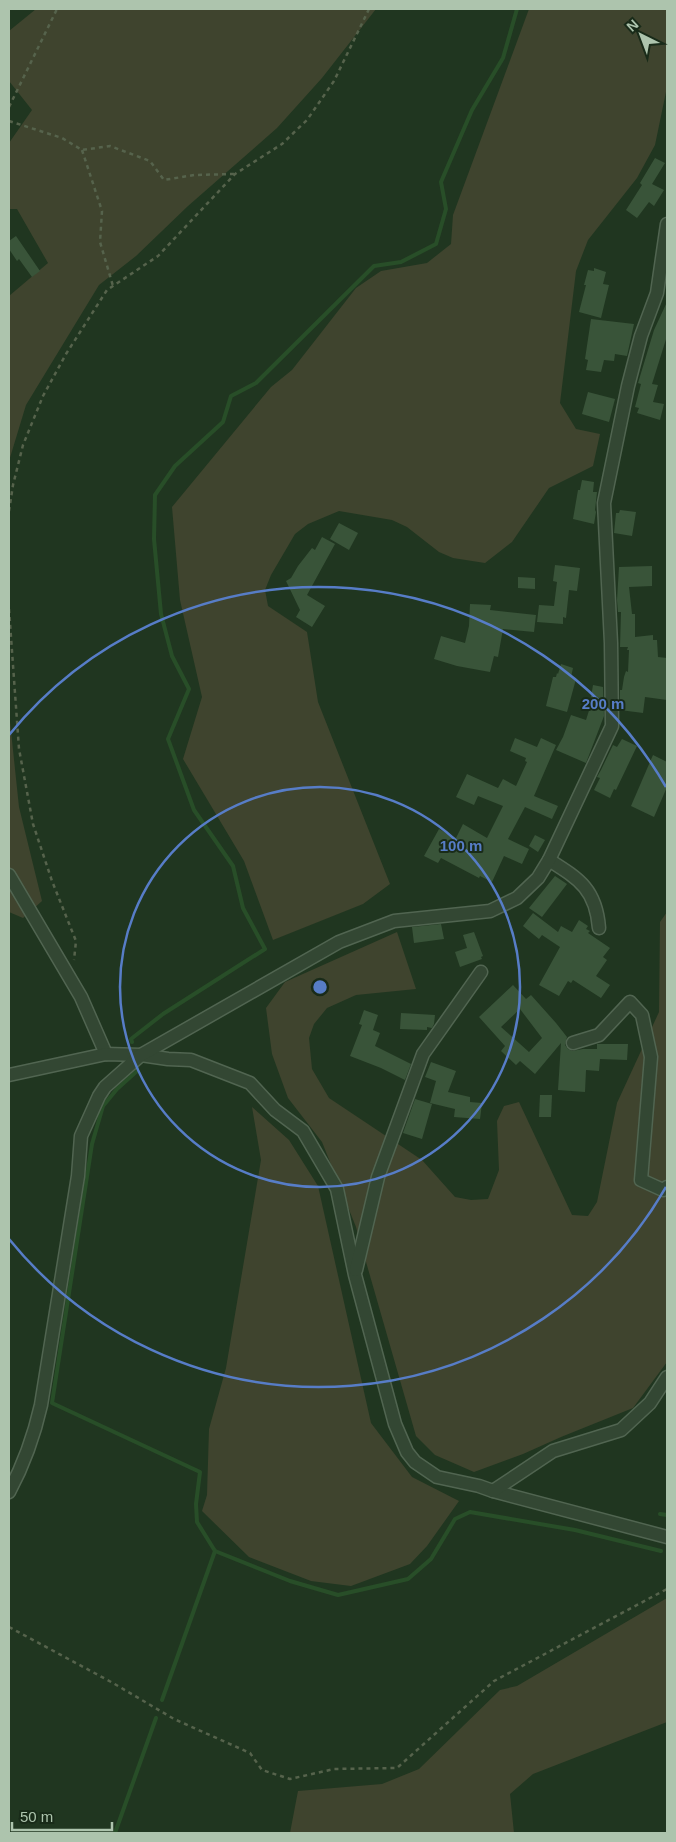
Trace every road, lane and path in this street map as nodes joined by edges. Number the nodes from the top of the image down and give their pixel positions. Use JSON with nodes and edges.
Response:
{"nodes":[{"id":1,"x":57,"y":9,"type":"edge"},
{"id":2,"x":369,"y":9,"type":"edge"},
{"id":3,"x":9,"y":107,"type":"edge"},
{"id":4,"x":9,"y":120,"type":"edge"},
{"id":5,"x":82,"y":150,"type":"junction"},
{"id":6,"x":236,"y":174,"type":"junction"},
{"id":7,"x":667,"y":224,"type":"edge"},
{"id":8,"x":113,"y":286,"type":"junction"},
{"id":9,"x":9,"y":511,"type":"edge"},
{"id":10,"x":9,"y":609,"type":"edge"},
{"id":11,"x":549,"y":860,"type":"junction"},
{"id":12,"x":9,"y":875,"type":"edge"},
{"id":13,"x":599,"y":928,"type":"dead end"},
{"id":14,"x":481,"y":972,"type":"dead end"},
{"id":15,"x":72,"y":982,"type":"junction"},
{"id":16,"x":573,"y":1044,"type":"dead end"},
{"id":17,"x":106,"y":1054,"type":"junction"},
{"id":18,"x":141,"y":1055,"type":"junction"},
{"id":19,"x":9,"y":1075,"type":"edge"},
{"id":20,"x":667,"y":1187,"type":"edge"},
{"id":21,"x":355,"y":1275,"type":"junction"},
{"id":22,"x":667,"y":1377,"type":"edge"},
{"id":23,"x":9,"y":1492,"type":"edge"},
{"id":24,"x":493,"y":1492,"type":"junction"},
{"id":25,"x":667,"y":1537,"type":"edge"},
{"id":26,"x":667,"y":1589,"type":"edge"},
{"id":27,"x":9,"y":1627,"type":"edge"}],
"edges":[{"from":1,"to":3,"type":"path"},
{"from":2,"to":6,"type":"path"},
{"from":4,"to":5,"type":"path"},
{"from":5,"to":6,"type":"path"},
{"from":5,"to":8,"type":"path"},
{"from":6,"to":8,"type":"path"},
{"from":7,"to":11,"type":"street"},
{"from":8,"to":9,"type":"path"},
{"from":10,"to":15,"type":"path"},
{"from":11,"to":13,"type":"street"},
{"from":11,"to":18,"type":"street"},
{"from":12,"to":15,"type":"street"},
{"from":14,"to":21,"type":"street"},
{"from":15,"to":17,"type":"street"},
{"from":16,"to":20,"type":"street"},
{"from":17,"to":18,"type":"street"},
{"from":17,"to":19,"type":"street"},
{"from":18,"to":21,"type":"street"},
{"from":18,"to":23,"type":"street"},
{"from":21,"to":24,"type":"street"},
{"from":22,"to":24,"type":"street"},
{"from":24,"to":25,"type":"street"},
{"from":26,"to":27,"type":"path"}]}
